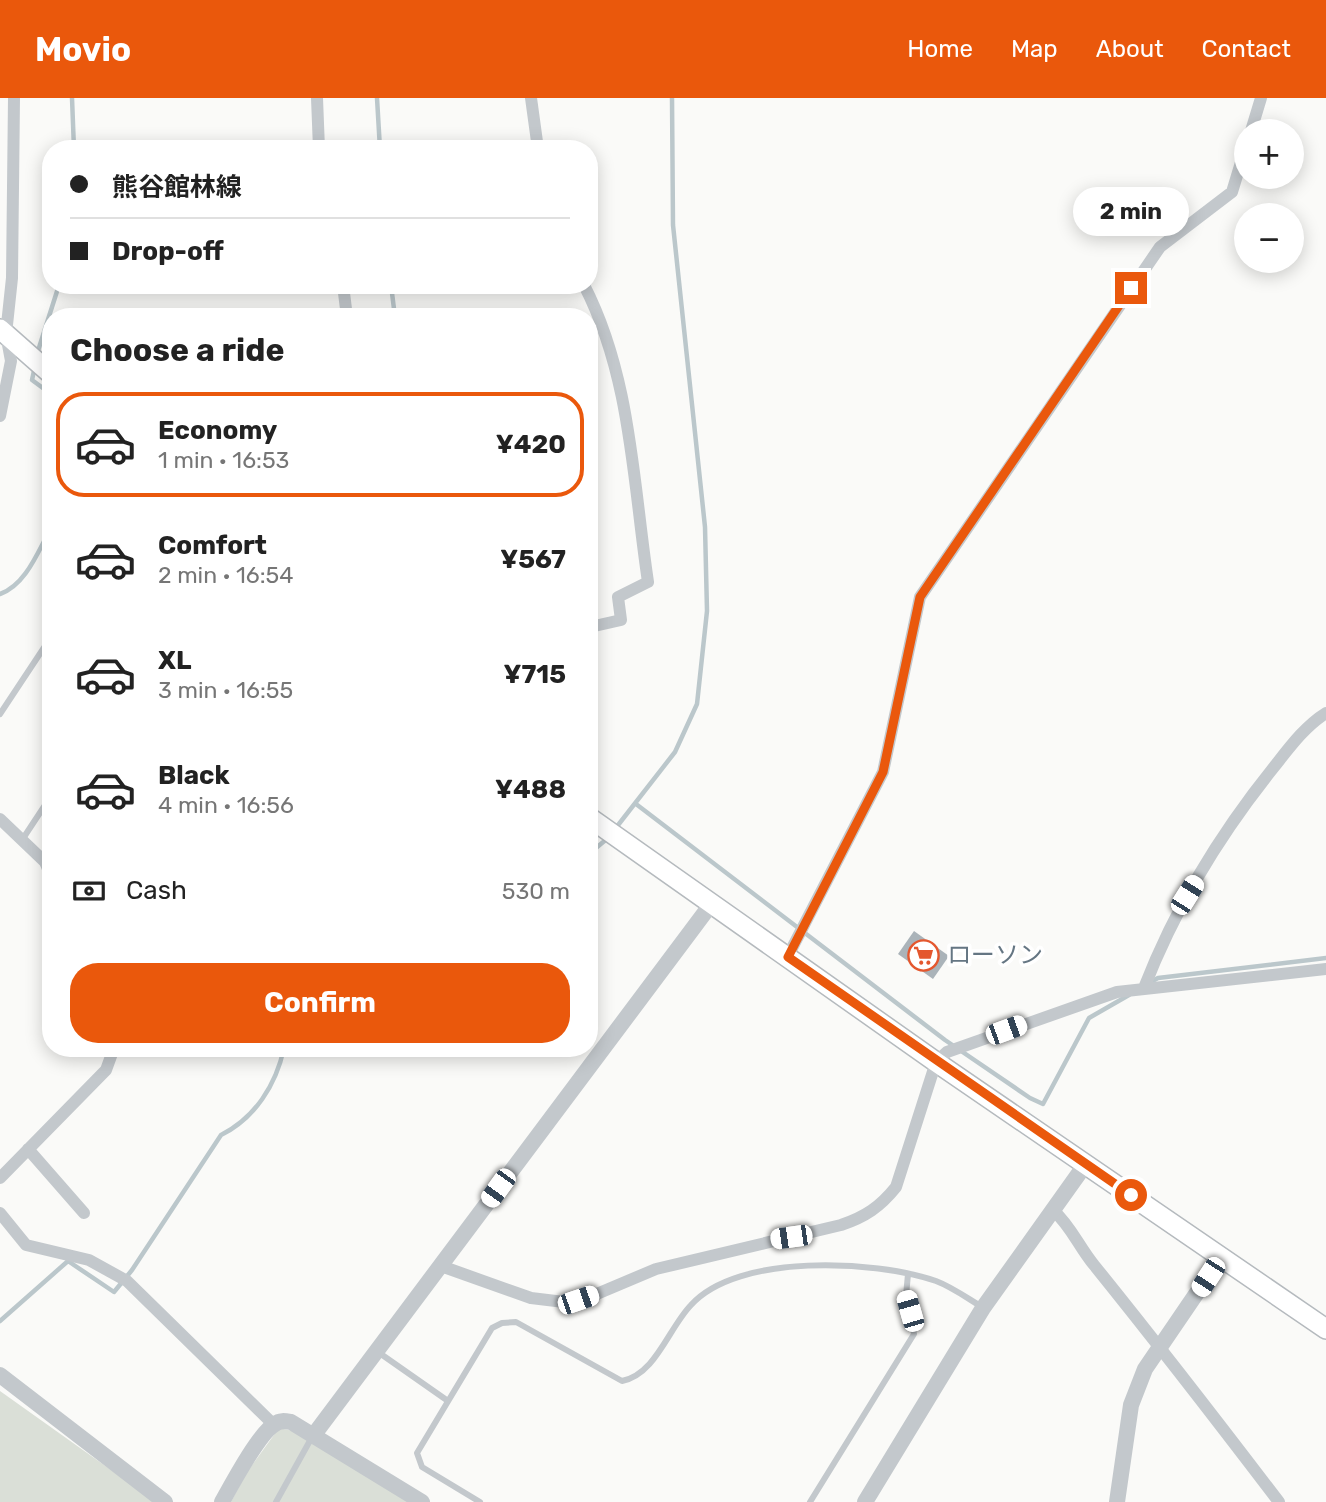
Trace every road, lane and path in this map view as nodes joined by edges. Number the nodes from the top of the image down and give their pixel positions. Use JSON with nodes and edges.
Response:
{"nodes":[{"id":1,"x":14,"y":98,"type":"edge"},
{"id":2,"x":317,"y":98,"type":"edge"},
{"id":3,"x":531,"y":98,"type":"edge"},
{"id":4,"x":1261,"y":98,"type":"edge"},
{"id":5,"x":1255,"y":119,"type":"edge"},
{"id":6,"x":319,"y":140,"type":"edge"},
{"id":7,"x":537,"y":140,"type":"edge"},
{"id":8,"x":1234,"y":185,"type":"edge"},
{"id":9,"x":598,"y":317,"type":"edge"},
{"id":10,"x":3,"y":332,"type":"edge"},
{"id":11,"x":42,"y":367,"type":"edge"},
{"id":12,"x":0,"y":416,"type":"edge"},
{"id":13,"x":598,"y":625,"type":"edge"},
{"id":14,"x":42,"y":651,"type":"edge"},
{"id":15,"x":1326,"y":713,"type":"edge"},
{"id":16,"x":0,"y":714,"type":"edge"},
{"id":17,"x":42,"y":810,"type":"edge"},
{"id":18,"x":0,"y":819,"type":"edge"},
{"id":19,"x":598,"y":824,"type":"edge"},
{"id":20,"x":22,"y":840,"type":"junction"},
{"id":21,"x":42,"y":854,"type":"edge"},
{"id":22,"x":712,"y":903,"type":"junction"},
{"id":23,"x":788,"y":957,"type":"junction"},
{"id":24,"x":1326,"y":969,"type":"edge"},
{"id":25,"x":1144,"y":988,"type":"junction"},
{"id":26,"x":598,"y":1056,"type":"edge"},
{"id":27,"x":111,"y":1057,"type":"edge"},
{"id":28,"x":597,"y":1057,"type":"edge"},
{"id":29,"x":936,"y":1062,"type":"junction"},
{"id":30,"x":28,"y":1149,"type":"junction"},
{"id":31,"x":1085,"y":1165,"type":"junction"},
{"id":32,"x":0,"y":1178,"type":"edge"},
{"id":33,"x":1053,"y":1210,"type":"junction"},
{"id":34,"x":0,"y":1213,"type":"edge"},
{"id":35,"x":84,"y":1213,"type":"dead end"},
{"id":36,"x":1222,"y":1256,"type":"junction"},
{"id":37,"x":441,"y":1266,"type":"junction"},
{"id":38,"x":908,"y":1274,"type":"junction"},
{"id":39,"x":983,"y":1308,"type":"junction"},
{"id":40,"x":1326,"y":1329,"type":"edge"},
{"id":41,"x":1161,"y":1346,"type":"junction"},
{"id":42,"x":377,"y":1351,"type":"junction"},
{"id":43,"x":0,"y":1375,"type":"edge"},
{"id":44,"x":449,"y":1401,"type":"junction"},
{"id":45,"x":273,"y":1424,"type":"junction"},
{"id":46,"x":313,"y":1436,"type":"junction"},
{"id":47,"x":165,"y":1502,"type":"edge"},
{"id":48,"x":222,"y":1502,"type":"edge"},
{"id":49,"x":276,"y":1502,"type":"edge"},
{"id":50,"x":422,"y":1502,"type":"edge"},
{"id":51,"x":480,"y":1502,"type":"edge"},
{"id":52,"x":810,"y":1502,"type":"edge"},
{"id":53,"x":865,"y":1502,"type":"edge"},
{"id":54,"x":1117,"y":1502,"type":"edge"},
{"id":55,"x":1279,"y":1502,"type":"edge"}],
"edges":[{"from":1,"to":10,"type":"street"},
{"from":2,"to":6,"type":"street"},
{"from":3,"to":7,"type":"street"},
{"from":4,"to":5,"type":"street"},
{"from":8,"to":23,"type":"street"},
{"from":9,"to":13,"type":"street"},
{"from":10,"to":11,"type":"main road"},
{"from":10,"to":12,"type":"street"},
{"from":14,"to":16,"type":"lane"},
{"from":15,"to":25,"type":"street"},
{"from":17,"to":20,"type":"lane"},
{"from":18,"to":20,"type":"street"},
{"from":19,"to":22,"type":"main road"},
{"from":20,"to":21,"type":"street"},
{"from":22,"to":23,"type":"main road"},
{"from":22,"to":26,"type":"street"},
{"from":23,"to":29,"type":"main road"},
{"from":24,"to":25,"type":"street"},
{"from":25,"to":29,"type":"street"},
{"from":27,"to":30,"type":"street"},
{"from":28,"to":37,"type":"street"},
{"from":29,"to":31,"type":"main road"},
{"from":29,"to":37,"type":"street"},
{"from":30,"to":32,"type":"street"},
{"from":30,"to":35,"type":"street"},
{"from":31,"to":33,"type":"street"},
{"from":31,"to":36,"type":"main road"},
{"from":33,"to":39,"type":"street"},
{"from":33,"to":41,"type":"street"},
{"from":34,"to":45,"type":"street"},
{"from":36,"to":40,"type":"main road"},
{"from":36,"to":41,"type":"street"},
{"from":37,"to":42,"type":"street"},
{"from":38,"to":39,"type":"lane"},
{"from":38,"to":44,"type":"lane"},
{"from":38,"to":52,"type":"lane"},
{"from":39,"to":53,"type":"street"},
{"from":41,"to":54,"type":"street"},
{"from":41,"to":55,"type":"street"},
{"from":42,"to":44,"type":"lane"},
{"from":42,"to":46,"type":"street"},
{"from":43,"to":47,"type":"street"},
{"from":44,"to":51,"type":"lane"},
{"from":45,"to":46,"type":"street"},
{"from":45,"to":48,"type":"street"},
{"from":46,"to":49,"type":"lane"},
{"from":46,"to":50,"type":"street"}]}
